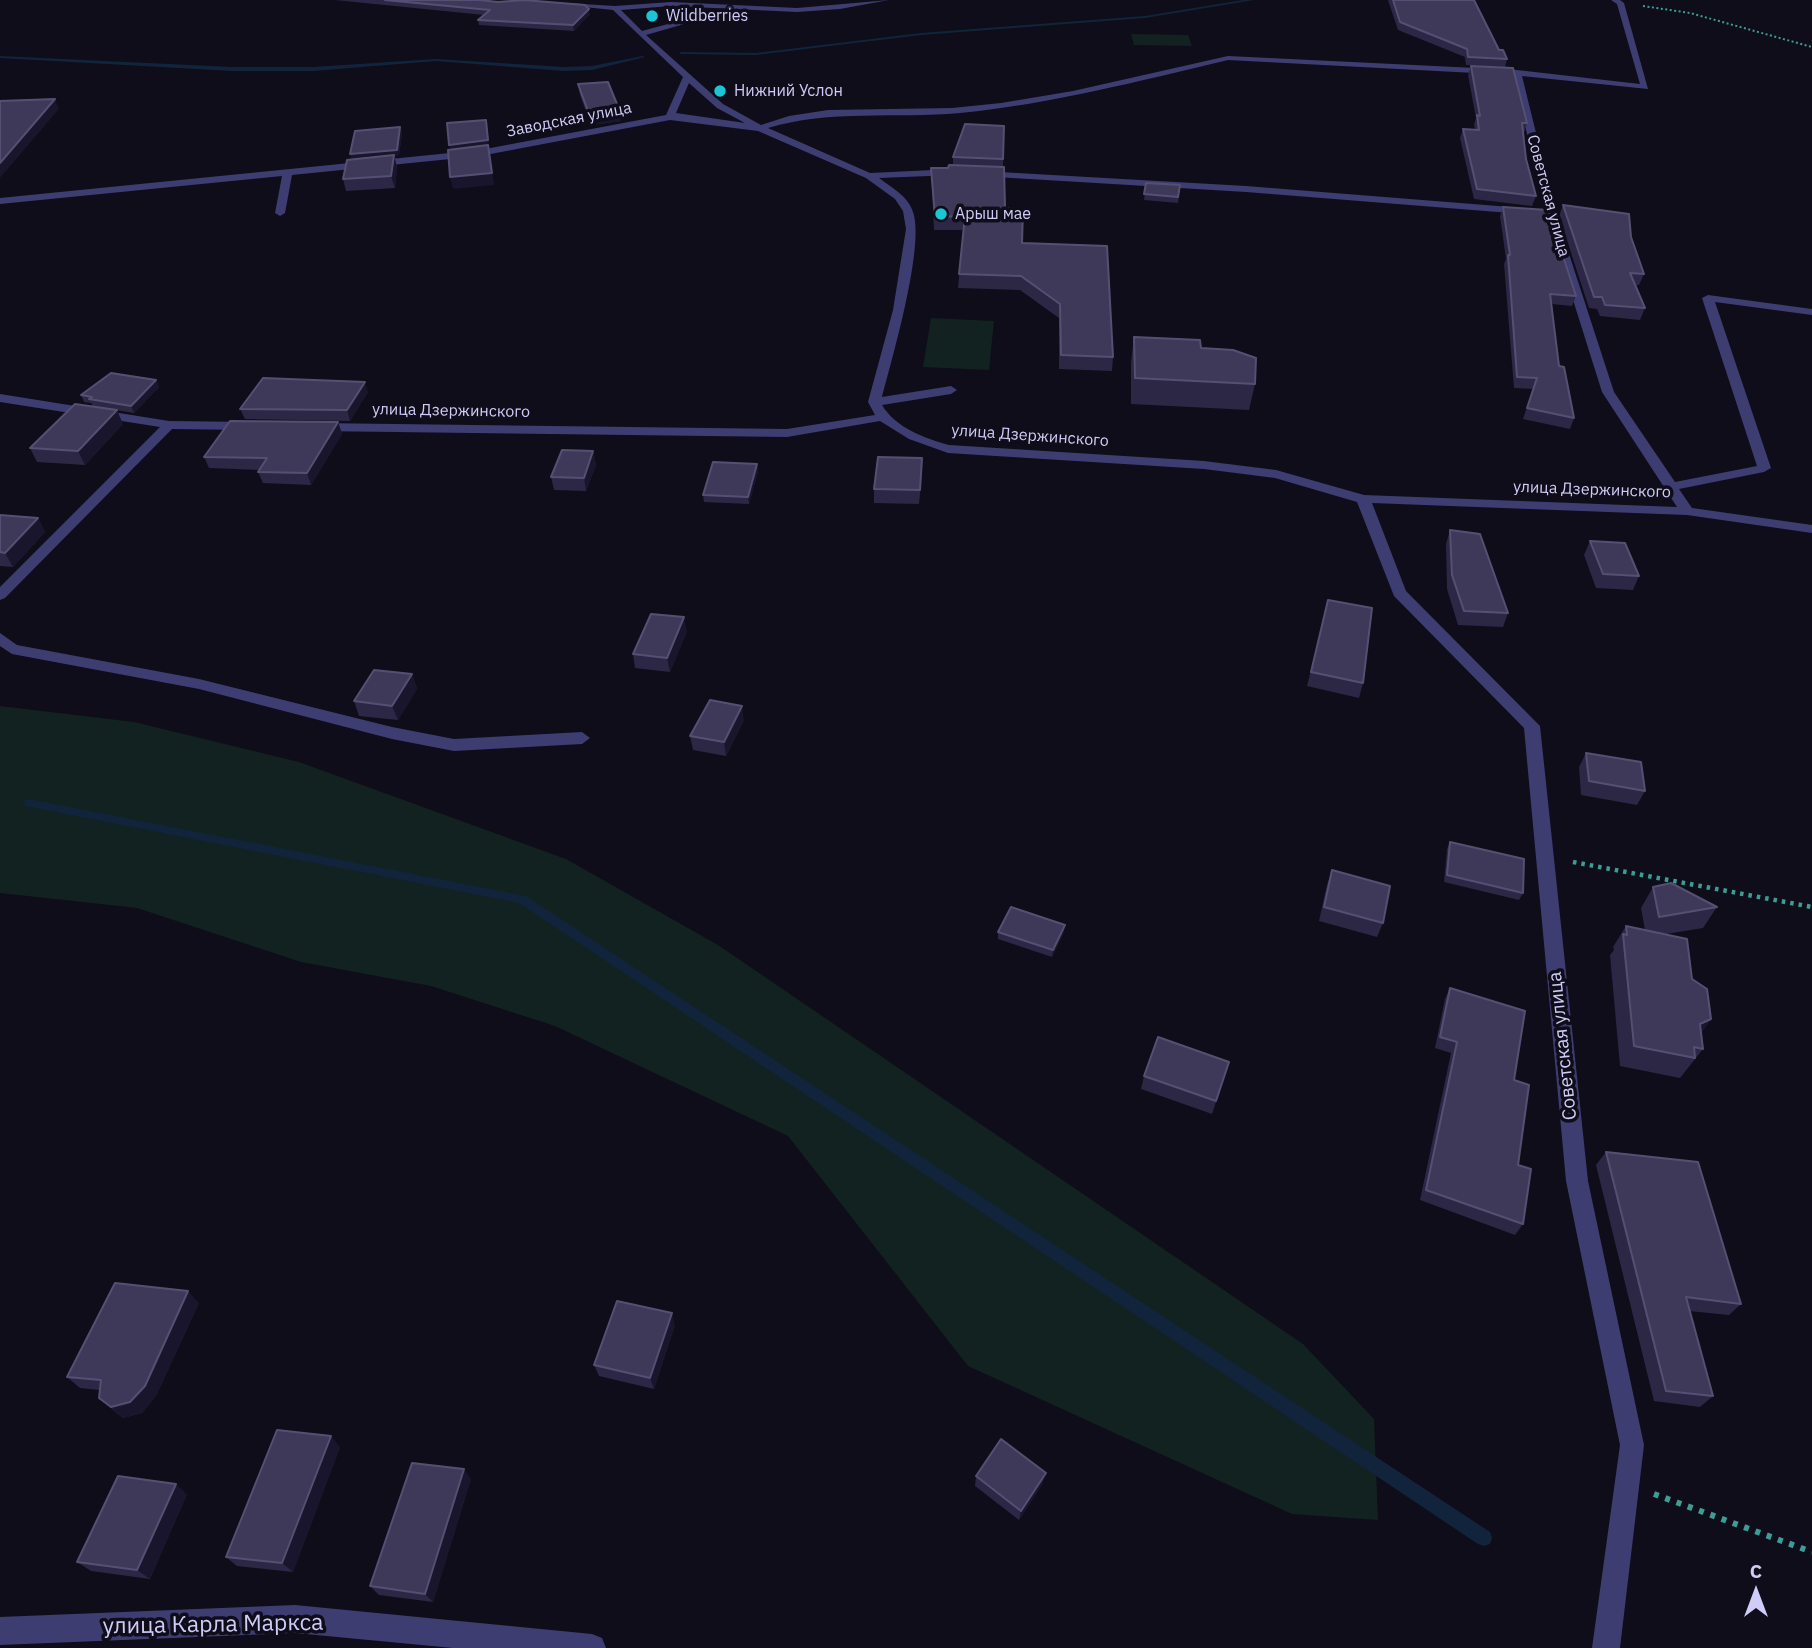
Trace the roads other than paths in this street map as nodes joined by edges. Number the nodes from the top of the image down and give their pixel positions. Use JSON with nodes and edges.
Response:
{"nodes":[{"id":1,"x":515,"y":0,"type":"edge"},
{"id":2,"x":886,"y":0,"type":"edge"},
{"id":3,"x":1618,"y":2,"type":"edge"},
{"id":4,"x":615,"y":8,"type":"junction"},
{"id":5,"x":730,"y":9,"type":"junction"},
{"id":6,"x":640,"y":34,"type":"junction"},
{"id":7,"x":1517,"y":73,"type":"junction"},
{"id":8,"x":687,"y":78,"type":"junction"},
{"id":9,"x":720,"y":106,"type":"junction"},
{"id":10,"x":670,"y":117,"type":"junction"},
{"id":11,"x":760,"y":128,"type":"junction"},
{"id":12,"x":287,"y":173,"type":"junction"},
{"id":13,"x":962,"y":173,"type":"edge"},
{"id":14,"x":975,"y":173,"type":"edge"},
{"id":15,"x":869,"y":176,"type":"junction"},
{"id":16,"x":0,"y":201,"type":"edge"},
{"id":17,"x":280,"y":213,"type":"dead end"},
{"id":18,"x":1551,"y":214,"type":"junction"},
{"id":19,"x":1812,"y":312,"type":"edge"},
{"id":20,"x":951,"y":390,"type":"dead end"},
{"id":21,"x":0,"y":398,"type":"edge"},
{"id":22,"x":874,"y":402,"type":"junction"},
{"id":23,"x":883,"y":417,"type":"junction"},
{"id":24,"x":169,"y":425,"type":"junction"},
{"id":25,"x":265,"y":426,"type":"edge"},
{"id":26,"x":306,"y":427,"type":"edge"},
{"id":27,"x":1671,"y":486,"type":"junction"},
{"id":28,"x":1363,"y":499,"type":"junction"},
{"id":29,"x":1687,"y":511,"type":"junction"},
{"id":30,"x":1812,"y":529,"type":"edge"},
{"id":31,"x":0,"y":595,"type":"edge"},
{"id":32,"x":0,"y":638,"type":"edge"},
{"id":33,"x":582,"y":738,"type":"dead end"},
{"id":34,"x":0,"y":1631,"type":"edge"},
{"id":35,"x":592,"y":1648,"type":"edge"},
{"id":36,"x":1606,"y":1648,"type":"edge"}],
"edges":[{"from":1,"to":4,"type":"street"},
{"from":2,"to":5,"type":"street"},
{"from":3,"to":7,"type":"street"},
{"from":4,"to":5,"type":"street"},
{"from":4,"to":6,"type":"street"},
{"from":5,"to":6,"type":"street"},
{"from":6,"to":8,"type":"street"},
{"from":7,"to":11,"type":"street"},
{"from":7,"to":18,"type":"street","name":"Советская улица"},
{"from":8,"to":9,"type":"street"},
{"from":8,"to":10,"type":"street"},
{"from":9,"to":10,"type":"street"},
{"from":9,"to":11,"type":"street"},
{"from":10,"to":11,"type":"street","name":"Заводская улица"},
{"from":10,"to":12,"type":"street","name":"Заводская улица"},
{"from":11,"to":15,"type":"street","name":"Заводская улица"},
{"from":12,"to":16,"type":"street","name":"Заводская улица"},
{"from":12,"to":17,"type":"street"},
{"from":13,"to":15,"type":"street"},
{"from":14,"to":18,"type":"street"},
{"from":15,"to":22,"type":"street","name":"Заводская улица"},
{"from":18,"to":27,"type":"street","name":"Советская улица"},
{"from":19,"to":27,"type":"street"},
{"from":20,"to":22,"type":"street"},
{"from":21,"to":24,"type":"street"},
{"from":22,"to":23,"type":"street"},
{"from":23,"to":26,"type":"street","name":"улица Дзержинского"},
{"from":23,"to":28,"type":"street","name":"улица Дзержинского"},
{"from":24,"to":25,"type":"street"},
{"from":24,"to":31,"type":"street"},
{"from":27,"to":29,"type":"street","name":"Советская улица"},
{"from":28,"to":29,"type":"street","name":"улица Дзержинского"},
{"from":28,"to":36,"type":"street","name":"Советская улица"},
{"from":29,"to":30,"type":"street","name":"улица Дзержинского"},
{"from":32,"to":33,"type":"street"},
{"from":34,"to":35,"type":"street","name":"улица Карла Маркса"}]}
